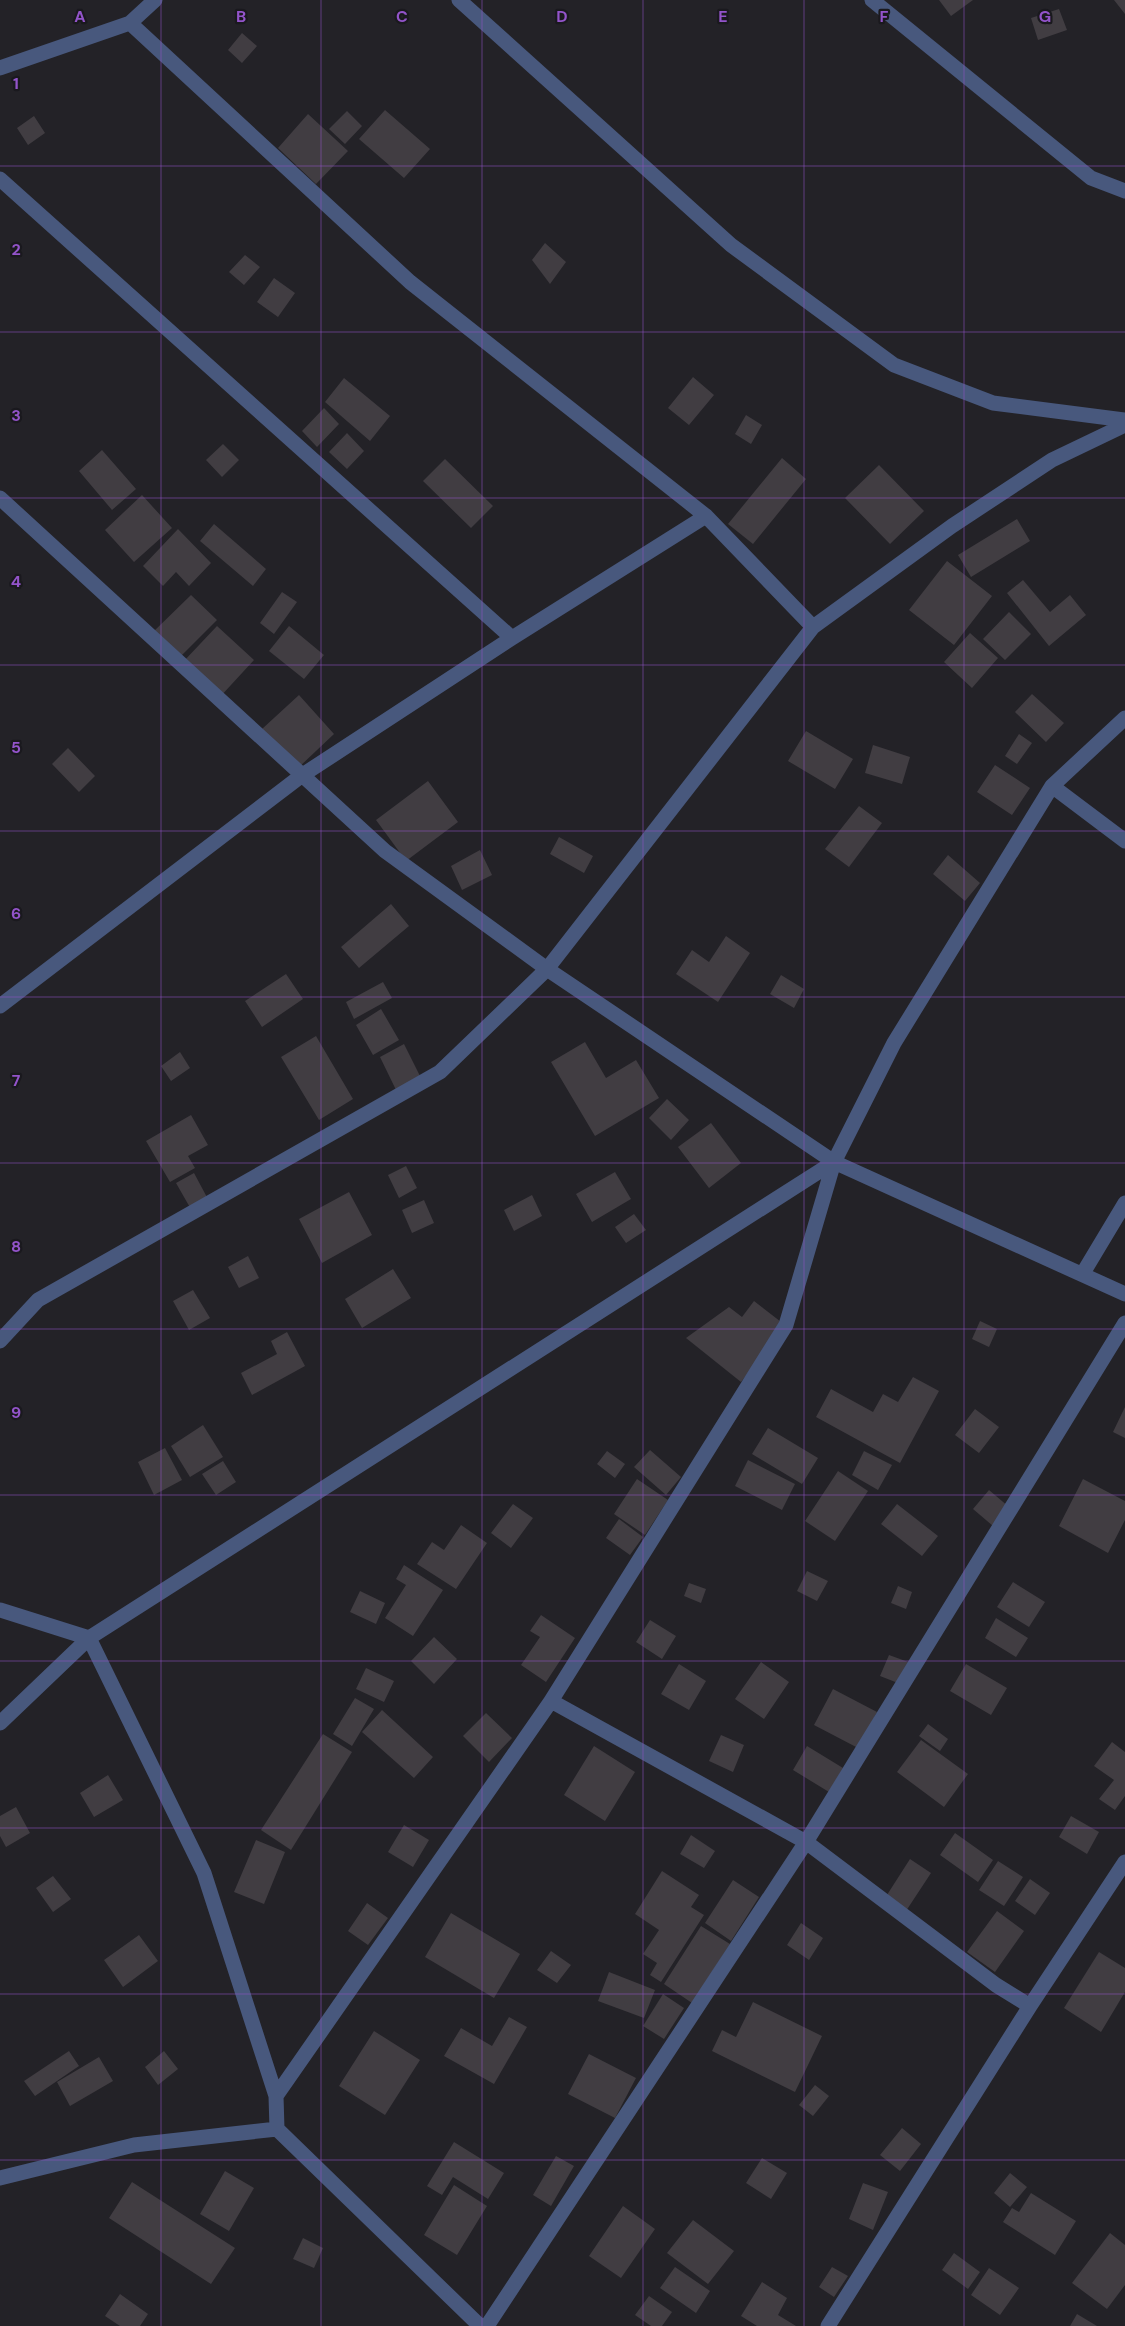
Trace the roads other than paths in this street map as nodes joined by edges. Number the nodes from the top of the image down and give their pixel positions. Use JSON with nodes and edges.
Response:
{"nodes":[{"id":1,"x":155,"y":0,"type":"edge"},
{"id":2,"x":459,"y":0,"type":"edge"},
{"id":3,"x":872,"y":0,"type":"edge"},
{"id":4,"x":130,"y":23,"type":"junction"},
{"id":5,"x":0,"y":68,"type":"edge"},
{"id":6,"x":0,"y":179,"type":"edge"},
{"id":7,"x":1125,"y":192,"type":"edge"},
{"id":8,"x":1125,"y":420,"type":"edge"},
{"id":9,"x":1125,"y":424,"type":"edge"},
{"id":10,"x":0,"y":498,"type":"edge"},
{"id":11,"x":706,"y":516,"type":"junction"},
{"id":12,"x":813,"y":627,"type":"junction"},
{"id":13,"x":512,"y":638,"type":"junction"},
{"id":14,"x":1125,"y":718,"type":"edge"},
{"id":15,"x":301,"y":776,"type":"junction"},
{"id":16,"x":1052,"y":786,"type":"junction"},
{"id":17,"x":1125,"y":841,"type":"edge"},
{"id":18,"x":546,"y":969,"type":"junction"},
{"id":19,"x":0,"y":1006,"type":"edge"},
{"id":20,"x":834,"y":1162,"type":"junction"},
{"id":21,"x":1125,"y":1203,"type":"edge"},
{"id":22,"x":1083,"y":1273,"type":"junction"},
{"id":23,"x":1125,"y":1294,"type":"edge"},
{"id":24,"x":1125,"y":1323,"type":"edge"},
{"id":25,"x":0,"y":1341,"type":"edge"},
{"id":26,"x":0,"y":1610,"type":"edge"},
{"id":27,"x":89,"y":1638,"type":"junction"},
{"id":28,"x":551,"y":1701,"type":"junction"},
{"id":29,"x":0,"y":1723,"type":"edge"},
{"id":30,"x":806,"y":1842,"type":"junction"},
{"id":31,"x":1125,"y":1862,"type":"edge"},
{"id":32,"x":1030,"y":2006,"type":"junction"},
{"id":33,"x":276,"y":2096,"type":"junction"},
{"id":34,"x":277,"y":2129,"type":"junction"},
{"id":35,"x":0,"y":2178,"type":"edge"},
{"id":36,"x":480,"y":2326,"type":"edge"},
{"id":37,"x":487,"y":2326,"type":"edge"},
{"id":38,"x":828,"y":2326,"type":"edge"}],
"edges":[{"from":1,"to":4,"type":"street"},
{"from":2,"to":8,"type":"street"},
{"from":3,"to":7,"type":"street"},
{"from":4,"to":5,"type":"street"},
{"from":4,"to":11,"type":"street"},
{"from":6,"to":13,"type":"street"},
{"from":9,"to":12,"type":"street"},
{"from":10,"to":15,"type":"street"},
{"from":11,"to":12,"type":"street"},
{"from":11,"to":13,"type":"street"},
{"from":12,"to":18,"type":"street"},
{"from":13,"to":15,"type":"street"},
{"from":14,"to":16,"type":"street"},
{"from":15,"to":18,"type":"street"},
{"from":15,"to":19,"type":"street"},
{"from":16,"to":17,"type":"street"},
{"from":16,"to":20,"type":"street"},
{"from":18,"to":20,"type":"street"},
{"from":18,"to":25,"type":"street"},
{"from":20,"to":22,"type":"street"},
{"from":20,"to":27,"type":"street"},
{"from":20,"to":28,"type":"street"},
{"from":21,"to":22,"type":"street"},
{"from":22,"to":23,"type":"street"},
{"from":24,"to":30,"type":"street"},
{"from":26,"to":27,"type":"street"},
{"from":27,"to":29,"type":"street"},
{"from":27,"to":33,"type":"street"},
{"from":28,"to":30,"type":"street"},
{"from":28,"to":33,"type":"street"},
{"from":30,"to":32,"type":"street"},
{"from":30,"to":37,"type":"street"},
{"from":31,"to":32,"type":"street"},
{"from":32,"to":38,"type":"street"},
{"from":33,"to":34,"type":"street"},
{"from":34,"to":35,"type":"street"},
{"from":34,"to":36,"type":"street"}]}
